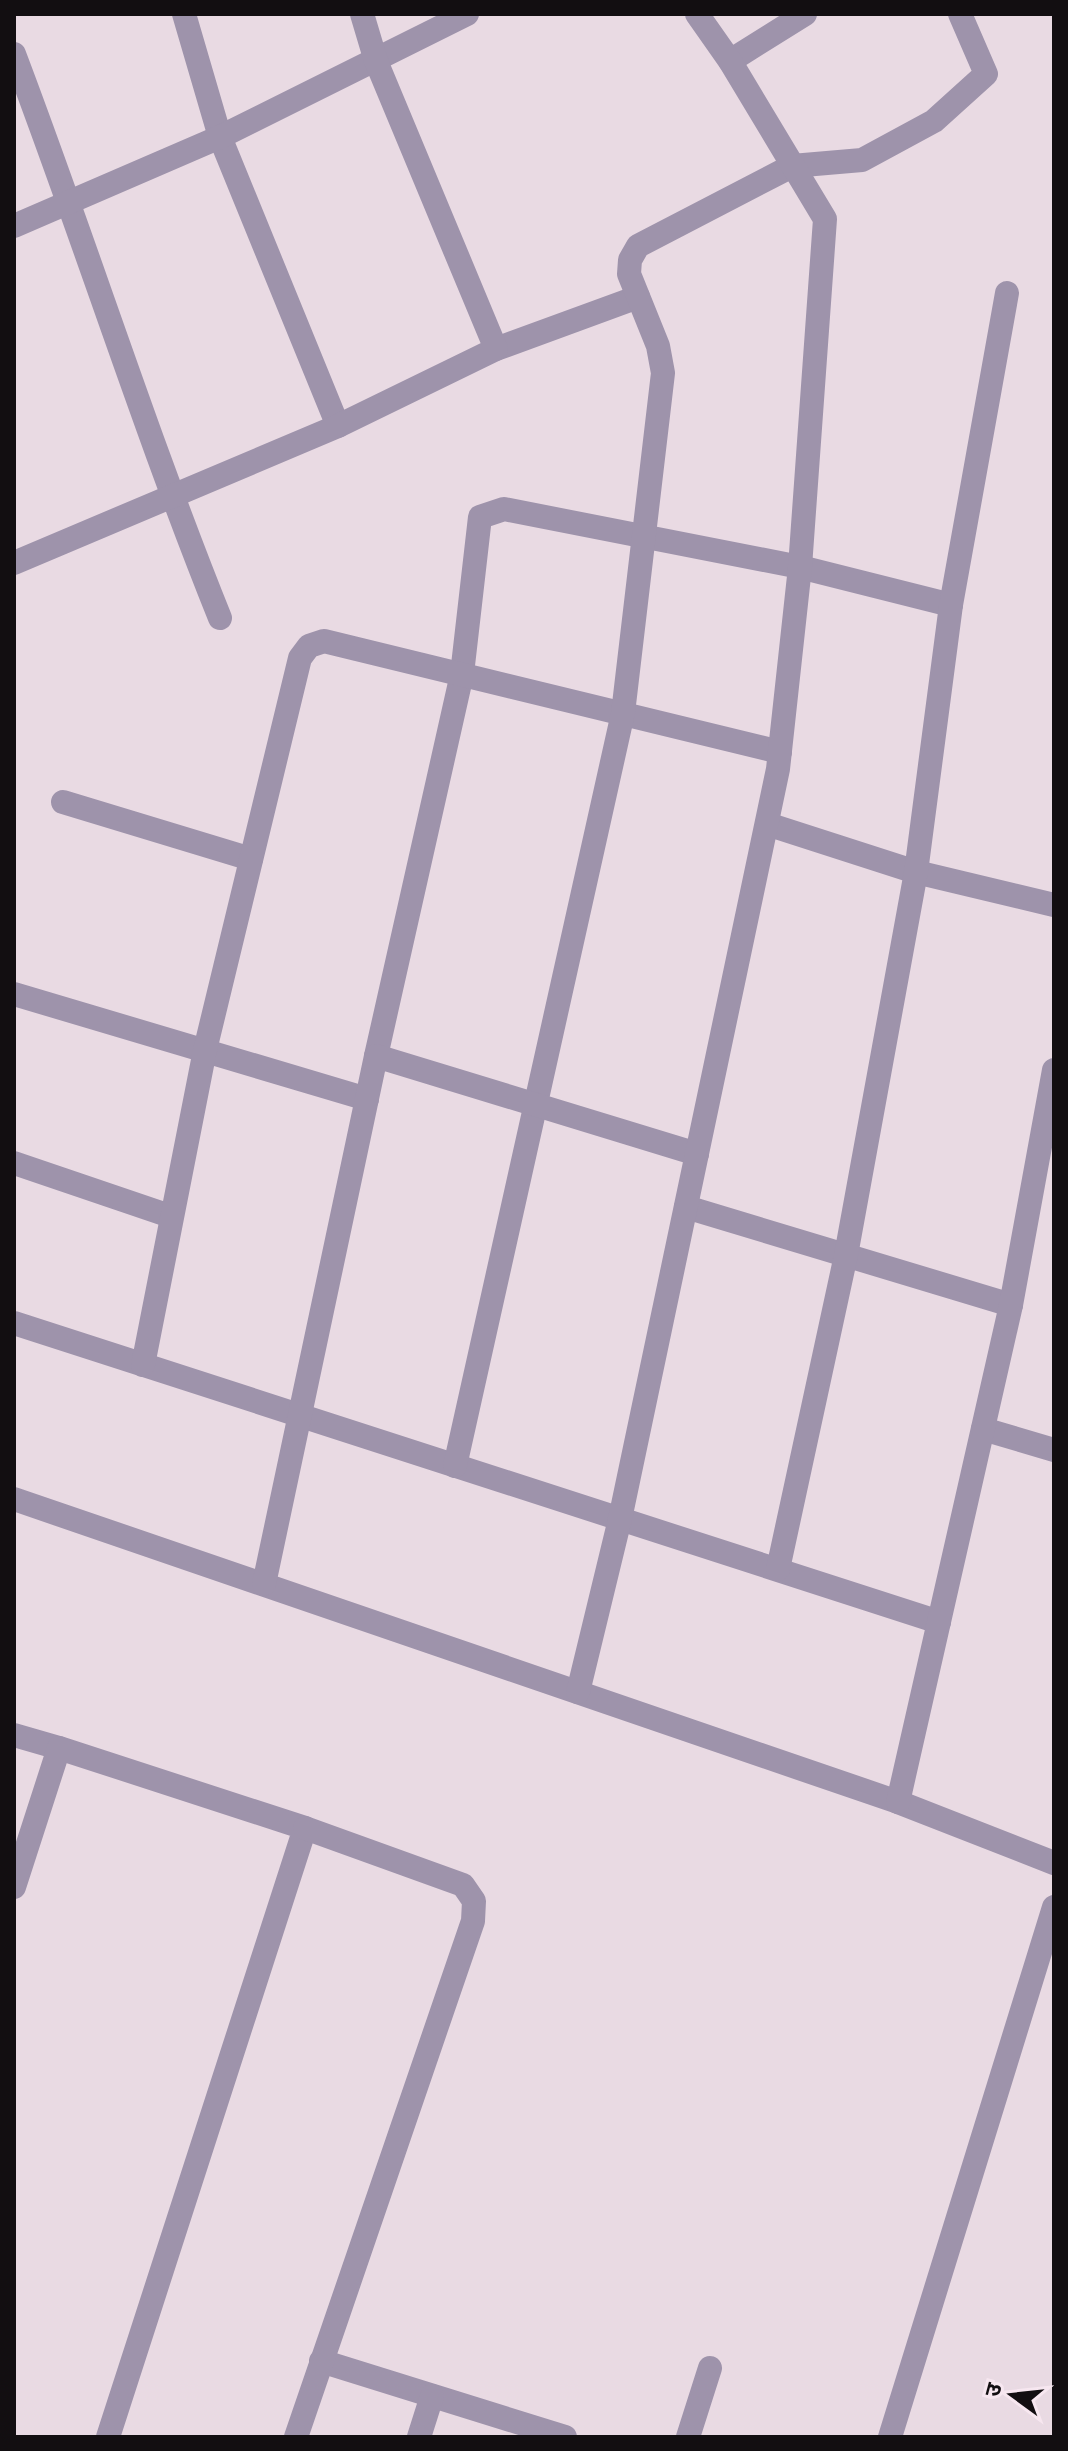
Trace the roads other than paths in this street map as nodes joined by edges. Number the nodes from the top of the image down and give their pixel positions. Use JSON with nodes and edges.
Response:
{"nodes":[{"id":1,"x":184,"y":14,"type":"edge"},
{"id":2,"x":362,"y":14,"type":"edge"},
{"id":3,"x":467,"y":14,"type":"edge"},
{"id":4,"x":697,"y":14,"type":"edge"},
{"id":5,"x":805,"y":14,"type":"edge"},
{"id":6,"x":960,"y":14,"type":"edge"},
{"id":7,"x":14,"y":54,"type":"edge"},
{"id":8,"x":376,"y":61,"type":"junction"},
{"id":9,"x":730,"y":61,"type":"junction"},
{"id":10,"x":220,"y":137,"type":"junction"},
{"id":11,"x":792,"y":166,"type":"junction"},
{"id":12,"x":69,"y":199,"type":"junction"},
{"id":13,"x":14,"y":226,"type":"edge"},
{"id":14,"x":1007,"y":293,"type":"dead end"},
{"id":15,"x":638,"y":297,"type":"junction"},
{"id":16,"x":496,"y":349,"type":"junction"},
{"id":17,"x":338,"y":426,"type":"junction"},
{"id":18,"x":170,"y":495,"type":"junction"},
{"id":19,"x":642,"y":538,"type":"junction"},
{"id":20,"x":14,"y":563,"type":"edge"},
{"id":21,"x":800,"y":567,"type":"junction"},
{"id":22,"x":951,"y":605,"type":"junction"},
{"id":23,"x":220,"y":618,"type":"dead end"},
{"id":24,"x":462,"y":674,"type":"junction"},
{"id":25,"x":623,"y":713,"type":"junction"},
{"id":26,"x":780,"y":752,"type":"junction"},
{"id":27,"x":63,"y":802,"type":"dead end"},
{"id":28,"x":767,"y":824,"type":"junction"},
{"id":29,"x":251,"y":859,"type":"junction"},
{"id":30,"x":916,"y":872,"type":"junction"},
{"id":31,"x":1054,"y":905,"type":"edge"},
{"id":32,"x":14,"y":994,"type":"edge"},
{"id":33,"x":205,"y":1050,"type":"junction"},
{"id":34,"x":376,"y":1056,"type":"junction"},
{"id":35,"x":1054,"y":1070,"type":"edge"},
{"id":36,"x":367,"y":1099,"type":"junction"},
{"id":37,"x":538,"y":1105,"type":"junction"},
{"id":38,"x":697,"y":1154,"type":"junction"},
{"id":39,"x":14,"y":1163,"type":"edge"},
{"id":40,"x":686,"y":1207,"type":"junction"},
{"id":41,"x":170,"y":1216,"type":"junction"},
{"id":42,"x":846,"y":1255,"type":"junction"},
{"id":43,"x":1011,"y":1305,"type":"junction"},
{"id":44,"x":14,"y":1323,"type":"edge"},
{"id":45,"x":143,"y":1365,"type":"junction"},
{"id":46,"x":300,"y":1416,"type":"junction"},
{"id":47,"x":983,"y":1429,"type":"junction"},
{"id":48,"x":1054,"y":1450,"type":"edge"},
{"id":49,"x":455,"y":1466,"type":"junction"},
{"id":50,"x":14,"y":1499,"type":"edge"},
{"id":51,"x":620,"y":1519,"type":"junction"},
{"id":52,"x":778,"y":1569,"type":"junction"},
{"id":53,"x":264,"y":1584,"type":"junction"},
{"id":54,"x":939,"y":1622,"type":"junction"},
{"id":55,"x":578,"y":1692,"type":"junction"},
{"id":56,"x":14,"y":1735,"type":"edge"},
{"id":57,"x":59,"y":1748,"type":"junction"},
{"id":58,"x":898,"y":1802,"type":"junction"},
{"id":59,"x":305,"y":1828,"type":"junction"},
{"id":60,"x":1054,"y":1863,"type":"edge"},
{"id":61,"x":14,"y":1887,"type":"edge"},
{"id":62,"x":1054,"y":1907,"type":"edge"},
{"id":63,"x":1045,"y":1975,"type":"edge"},
{"id":64,"x":321,"y":2361,"type":"junction"},
{"id":65,"x":710,"y":2368,"type":"dead end"},
{"id":66,"x":432,"y":2396,"type":"junction"},
{"id":67,"x":108,"y":2437,"type":"edge"},
{"id":68,"x":296,"y":2437,"type":"edge"},
{"id":69,"x":419,"y":2437,"type":"edge"},
{"id":70,"x":565,"y":2437,"type":"edge"},
{"id":71,"x":688,"y":2437,"type":"edge"},
{"id":72,"x":890,"y":2437,"type":"edge"}],
"edges":[{"from":1,"to":10,"type":"street"},
{"from":2,"to":8,"type":"street"},
{"from":3,"to":8,"type":"street"},
{"from":4,"to":9,"type":"street"},
{"from":5,"to":9,"type":"street"},
{"from":6,"to":11,"type":"street"},
{"from":7,"to":12,"type":"street"},
{"from":8,"to":10,"type":"street"},
{"from":8,"to":16,"type":"street"},
{"from":9,"to":11,"type":"street"},
{"from":10,"to":12,"type":"street"},
{"from":10,"to":17,"type":"street"},
{"from":11,"to":15,"type":"street"},
{"from":11,"to":21,"type":"street"},
{"from":12,"to":13,"type":"street"},
{"from":12,"to":18,"type":"street"},
{"from":14,"to":22,"type":"street"},
{"from":15,"to":16,"type":"street"},
{"from":15,"to":19,"type":"street"},
{"from":16,"to":17,"type":"street"},
{"from":17,"to":18,"type":"street"},
{"from":18,"to":20,"type":"street"},
{"from":18,"to":23,"type":"street"},
{"from":19,"to":21,"type":"street"},
{"from":19,"to":24,"type":"street"},
{"from":19,"to":25,"type":"street"},
{"from":21,"to":22,"type":"street"},
{"from":21,"to":26,"type":"street"},
{"from":22,"to":30,"type":"street"},
{"from":24,"to":25,"type":"street"},
{"from":24,"to":29,"type":"street"},
{"from":24,"to":34,"type":"street"},
{"from":25,"to":26,"type":"street"},
{"from":25,"to":37,"type":"street"},
{"from":26,"to":28,"type":"street"},
{"from":27,"to":29,"type":"street"},
{"from":28,"to":30,"type":"street"},
{"from":28,"to":38,"type":"street"},
{"from":29,"to":33,"type":"street"},
{"from":30,"to":31,"type":"street"},
{"from":30,"to":42,"type":"street"},
{"from":32,"to":33,"type":"street"},
{"from":33,"to":36,"type":"street"},
{"from":33,"to":41,"type":"street"},
{"from":34,"to":36,"type":"street"},
{"from":34,"to":37,"type":"street"},
{"from":35,"to":43,"type":"street"},
{"from":36,"to":46,"type":"street"},
{"from":37,"to":38,"type":"street"},
{"from":37,"to":49,"type":"street"},
{"from":38,"to":40,"type":"street"},
{"from":39,"to":41,"type":"street"},
{"from":40,"to":42,"type":"street"},
{"from":40,"to":51,"type":"street"},
{"from":41,"to":45,"type":"street"},
{"from":42,"to":43,"type":"street"},
{"from":42,"to":52,"type":"street"},
{"from":43,"to":47,"type":"street"},
{"from":44,"to":45,"type":"street"},
{"from":45,"to":46,"type":"street"},
{"from":46,"to":49,"type":"street"},
{"from":46,"to":53,"type":"street"},
{"from":47,"to":48,"type":"street"},
{"from":47,"to":54,"type":"street"},
{"from":49,"to":51,"type":"street"},
{"from":50,"to":53,"type":"street"},
{"from":51,"to":52,"type":"street"},
{"from":51,"to":55,"type":"street"},
{"from":52,"to":54,"type":"street"},
{"from":53,"to":55,"type":"street"},
{"from":54,"to":58,"type":"street"},
{"from":55,"to":58,"type":"street"},
{"from":56,"to":57,"type":"street"},
{"from":57,"to":59,"type":"street"},
{"from":57,"to":61,"type":"street"},
{"from":58,"to":60,"type":"street"},
{"from":59,"to":64,"type":"street"},
{"from":59,"to":67,"type":"street"},
{"from":62,"to":63,"type":"street"},
{"from":63,"to":72,"type":"street"},
{"from":64,"to":66,"type":"street"},
{"from":64,"to":68,"type":"street"},
{"from":65,"to":71,"type":"street"},
{"from":66,"to":69,"type":"street"},
{"from":66,"to":70,"type":"street"}]}
